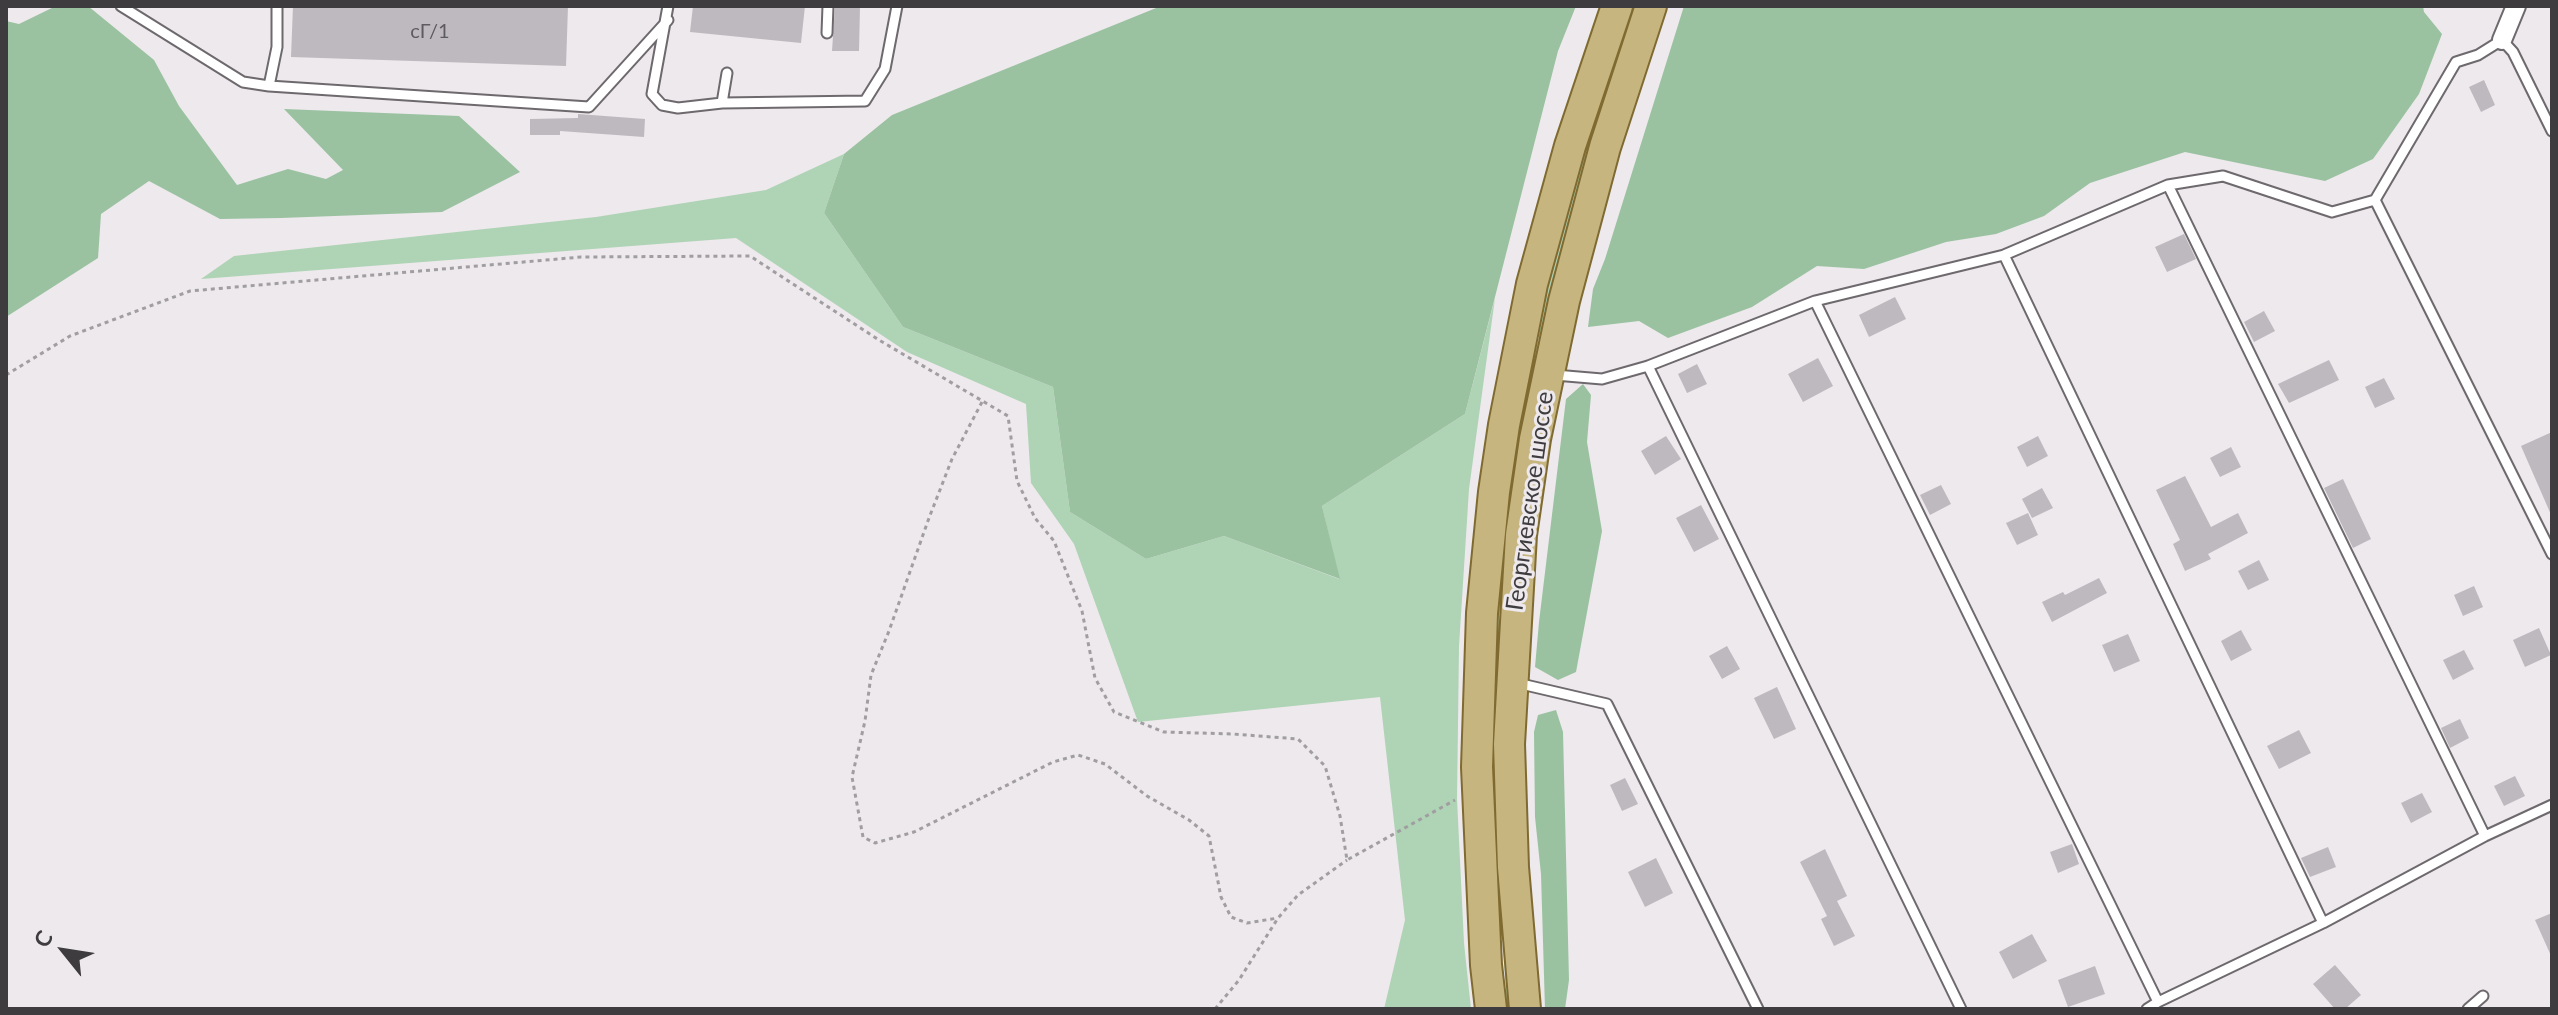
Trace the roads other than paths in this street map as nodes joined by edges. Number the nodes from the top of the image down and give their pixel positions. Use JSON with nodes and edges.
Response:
{"nodes":[{"id":1,"x":277,"y":6,"type":"edge"},
{"id":2,"x":668,"y":6,"type":"edge"},
{"id":3,"x":828,"y":6,"type":"edge"},
{"id":4,"x":897,"y":6,"type":"edge"},
{"id":5,"x":1617,"y":6,"type":"edge"},
{"id":6,"x":1651,"y":6,"type":"edge"},
{"id":7,"x":2516,"y":6,"type":"edge"},
{"id":8,"x":126,"y":7,"type":"edge"},
{"id":9,"x":668,"y":20,"type":"junction"},
{"id":10,"x":827,"y":33,"type":"dead end"},
{"id":11,"x":2502,"y":40,"type":"junction"},
{"id":12,"x":727,"y":73,"type":"dead end"},
{"id":13,"x":269,"y":86,"type":"junction"},
{"id":14,"x":722,"y":103,"type":"junction"},
{"id":15,"x":2552,"y":131,"type":"edge"},
{"id":16,"x":2168,"y":185,"type":"junction"},
{"id":17,"x":2375,"y":200,"type":"junction"},
{"id":18,"x":2004,"y":255,"type":"junction"},
{"id":19,"x":1815,"y":301,"type":"junction"},
{"id":20,"x":1648,"y":366,"type":"junction"},
{"id":21,"x":1547,"y":374,"type":"junction"},
{"id":22,"x":2552,"y":554,"type":"edge"},
{"id":23,"x":1512,"y":681,"type":"junction"},
{"id":24,"x":2552,"y":805,"type":"edge"},
{"id":25,"x":2485,"y":836,"type":"junction"},
{"id":26,"x":2323,"y":923,"type":"junction"},
{"id":27,"x":2483,"y":996,"type":"dead end"},
{"id":28,"x":2158,"y":1002,"type":"junction"},
{"id":29,"x":1491,"y":1009,"type":"edge"},
{"id":30,"x":1525,"y":1009,"type":"edge"},
{"id":31,"x":1758,"y":1009,"type":"edge"},
{"id":32,"x":1961,"y":1009,"type":"edge"},
{"id":33,"x":2147,"y":1009,"type":"edge"},
{"id":34,"x":2468,"y":1009,"type":"edge"}],
"edges":[{"from":1,"to":13,"type":"lane"},
{"from":2,"to":9,"type":"lane"},
{"from":3,"to":10,"type":"lane"},
{"from":4,"to":14,"type":"lane"},
{"from":5,"to":29,"type":"main road","name":"Георгиевское шоссе"},
{"from":6,"to":21,"type":"main road","name":"Георгиевское шоссе"},
{"from":7,"to":11,"type":"street"},
{"from":8,"to":13,"type":"lane"},
{"from":9,"to":13,"type":"lane"},
{"from":9,"to":14,"type":"lane"},
{"from":11,"to":15,"type":"lane"},
{"from":11,"to":17,"type":"lane"},
{"from":12,"to":14,"type":"lane"},
{"from":16,"to":17,"type":"lane"},
{"from":16,"to":18,"type":"lane"},
{"from":16,"to":25,"type":"lane"},
{"from":17,"to":22,"type":"lane"},
{"from":18,"to":19,"type":"lane"},
{"from":18,"to":26,"type":"lane"},
{"from":19,"to":20,"type":"lane"},
{"from":19,"to":28,"type":"lane"},
{"from":20,"to":21,"type":"lane"},
{"from":20,"to":32,"type":"lane"},
{"from":21,"to":23,"type":"main road","name":"Георгиевское шоссе"},
{"from":23,"to":30,"type":"main road","name":"Георгиевское шоссе"},
{"from":23,"to":31,"type":"lane"},
{"from":24,"to":25,"type":"lane"},
{"from":25,"to":26,"type":"lane"},
{"from":26,"to":28,"type":"lane"},
{"from":27,"to":34,"type":"lane"},
{"from":28,"to":33,"type":"lane"}]}
